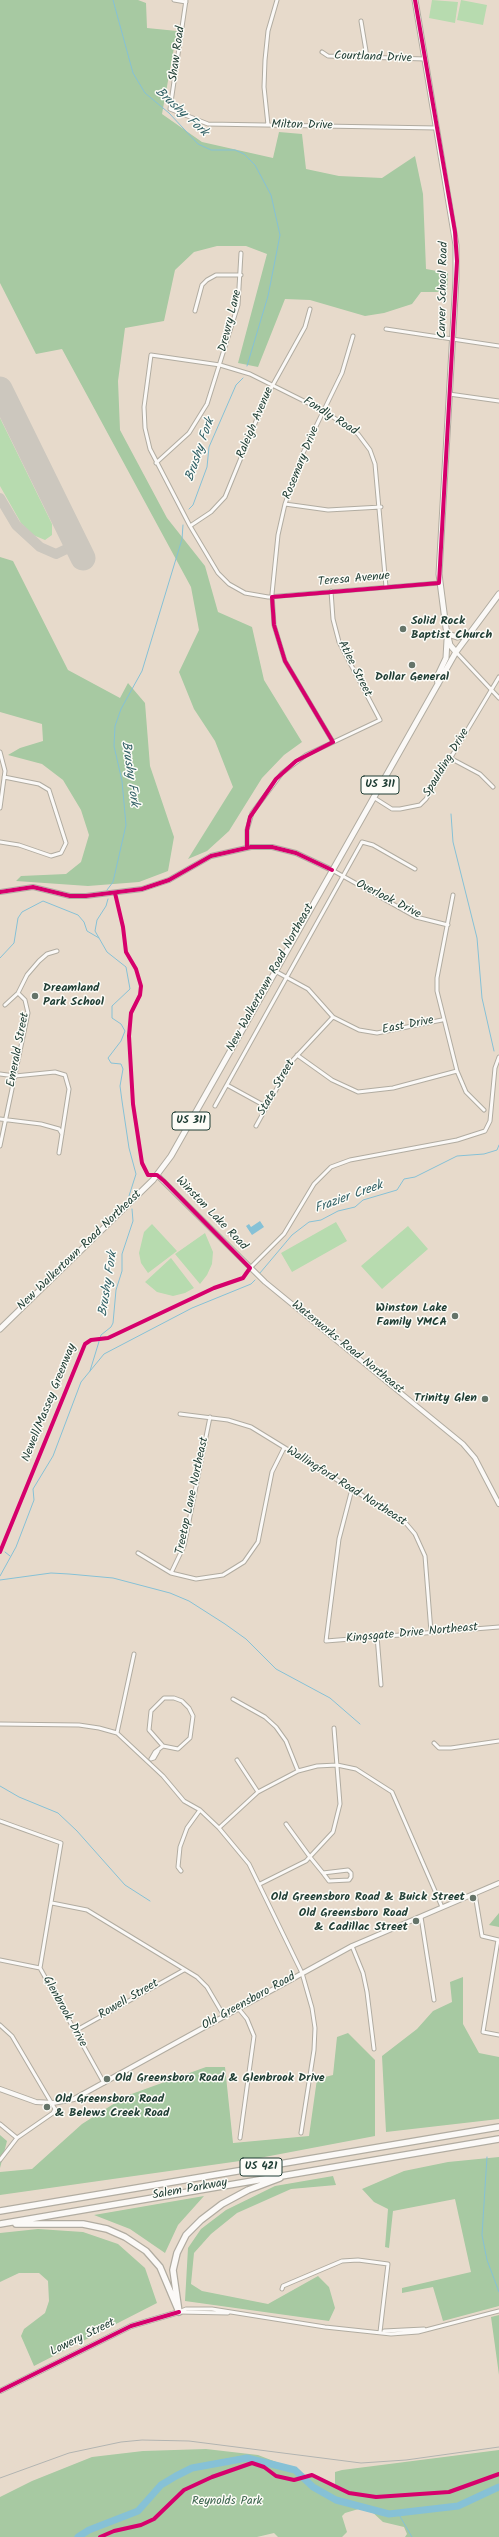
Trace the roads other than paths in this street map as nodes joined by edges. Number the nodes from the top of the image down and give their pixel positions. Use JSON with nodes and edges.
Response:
{"nodes":[{"id":1,"x":174,"y":0,"type":"edge"},
{"id":2,"x":277,"y":0,"type":"edge"},
{"id":3,"x":415,"y":0,"type":"edge"},
{"id":4,"x":186,"y":1,"type":"edge"},
{"id":5,"x":361,"y":21,"type":"dead end"},
{"id":6,"x":322,"y":52,"type":"dead end"},
{"id":7,"x":367,"y":58,"type":"junction"},
{"id":8,"x":425,"y":59,"type":"junction"},
{"id":9,"x":170,"y":109,"type":"joint"},
{"id":10,"x":268,"y":125,"type":"junction"},
{"id":11,"x":437,"y":128,"type":"junction"},
{"id":12,"x":241,"y":253,"type":"dead end"},
{"id":13,"x":241,"y":275,"type":"junction"},
{"id":14,"x":310,"y":309,"type":"dead end"},
{"id":15,"x":195,"y":311,"type":"dead end"},
{"id":16,"x":386,"y":329,"type":"dead end"},
{"id":17,"x":353,"y":336,"type":"dead end"},
{"id":18,"x":453,"y":338,"type":"junction"},
{"id":19,"x":499,"y":346,"type":"edge"},
{"id":20,"x":151,"y":355,"type":"joint"},
{"id":21,"x":220,"y":365,"type":"junction"},
{"id":22,"x":272,"y":384,"type":"junction"},
{"id":23,"x":449,"y":394,"type":"junction"},
{"id":24,"x":499,"y":401,"type":"edge"},
{"id":25,"x":324,"y":411,"type":"junction"},
{"id":26,"x":156,"y":463,"type":"junction"},
{"id":27,"x":285,"y":504,"type":"junction"},
{"id":28,"x":381,"y":507,"type":"junction"},
{"id":29,"x":190,"y":526,"type":"junction"},
{"id":30,"x":439,"y":583,"type":"junction"},
{"id":31,"x":386,"y":587,"type":"junction"},
{"id":32,"x":331,"y":592,"type":"junction"},
{"id":33,"x":499,"y":594,"type":"edge"},
{"id":34,"x":272,"y":596,"type":"junction"},
{"id":35,"x":448,"y":634,"type":"junction"},
{"id":36,"x":471,"y":634,"type":"junction"},
{"id":37,"x":456,"y":652,"type":"junction"},
{"id":38,"x":499,"y":677,"type":"edge"},
{"id":39,"x":438,"y":684,"type":"junction"},
{"id":40,"x":490,"y":689,"type":"junction"},
{"id":41,"x":499,"y":698,"type":"edge"},
{"id":42,"x":333,"y":742,"type":"junction"},
{"id":43,"x":0,"y":752,"type":"edge"},
{"id":44,"x":450,"y":758,"type":"junction"},
{"id":45,"x":4,"y":778,"type":"junction"},
{"id":46,"x":493,"y":787,"type":"dead end"},
{"id":47,"x":373,"y":797,"type":"junction"},
{"id":48,"x":0,"y":808,"type":"edge"},
{"id":49,"x":0,"y":842,"type":"edge"},
{"id":50,"x":247,"y":847,"type":"junction"},
{"id":51,"x":415,"y":869,"type":"dead end"},
{"id":52,"x":332,"y":870,"type":"junction"},
{"id":53,"x":342,"y":876,"type":"junction"},
{"id":54,"x":0,"y":892,"type":"edge"},
{"id":55,"x":453,"y":895,"type":"dead end"},
{"id":56,"x":448,"y":925,"type":"junction"},
{"id":57,"x":57,"y":951,"type":"dead end"},
{"id":58,"x":275,"y":971,"type":"junction"},
{"id":59,"x":285,"y":978,"type":"junction"},
{"id":60,"x":18,"y":994,"type":"junction"},
{"id":61,"x":5,"y":1005,"type":"dead end"},
{"id":62,"x":333,"y":1017,"type":"junction"},
{"id":63,"x":442,"y":1020,"type":"junction"},
{"id":64,"x":297,"y":1055,"type":"junction"},
{"id":65,"x":499,"y":1057,"type":"edge"},
{"id":66,"x":456,"y":1071,"type":"junction"},
{"id":67,"x":0,"y":1074,"type":"edge"},
{"id":68,"x":14,"y":1076,"type":"junction"},
{"id":69,"x":227,"y":1085,"type":"junction"},
{"id":70,"x":215,"y":1106,"type":"dead end"},
{"id":71,"x":267,"y":1107,"type":"junction"},
{"id":72,"x":484,"y":1110,"type":"dead end"},
{"id":73,"x":0,"y":1119,"type":"edge"},
{"id":74,"x":5,"y":1120,"type":"junction"},
{"id":75,"x":256,"y":1126,"type":"dead end"},
{"id":76,"x":62,"y":1134,"type":"junction"},
{"id":77,"x":0,"y":1146,"type":"edge"},
{"id":78,"x":59,"y":1153,"type":"dead end"},
{"id":79,"x":157,"y":1175,"type":"junction"},
{"id":80,"x":250,"y":1268,"type":"junction"},
{"id":81,"x":2,"y":1323,"type":"edge"},
{"id":82,"x":0,"y":1329,"type":"edge"},
{"id":83,"x":180,"y":1414,"type":"dead end"},
{"id":84,"x":210,"y":1417,"type":"junction"},
{"id":85,"x":284,"y":1448,"type":"junction"},
{"id":86,"x":352,"y":1489,"type":"junction"},
{"id":87,"x":499,"y":1504,"type":"edge"},
{"id":88,"x":138,"y":1553,"type":"dead end"},
{"id":89,"x":171,"y":1573,"type":"junction"},
{"id":90,"x":499,"y":1627,"type":"edge"},
{"id":91,"x":431,"y":1632,"type":"junction"},
{"id":92,"x":377,"y":1636,"type":"junction"},
{"id":93,"x":134,"y":1654,"type":"dead end"},
{"id":94,"x":381,"y":1685,"type":"dead end"},
{"id":95,"x":233,"y":1699,"type":"dead end"},
{"id":96,"x":0,"y":1724,"type":"edge"},
{"id":97,"x":334,"y":1728,"type":"dead end"},
{"id":98,"x":117,"y":1734,"type":"junction"},
{"id":99,"x":499,"y":1741,"type":"edge"},
{"id":100,"x":434,"y":1743,"type":"dead end"},
{"id":101,"x":163,"y":1746,"type":"junction"},
{"id":102,"x":149,"y":1760,"type":"junction"},
{"id":103,"x":238,"y":1760,"type":"dead end"},
{"id":104,"x":337,"y":1765,"type":"junction"},
{"id":105,"x":298,"y":1771,"type":"junction"},
{"id":106,"x":258,"y":1792,"type":"junction"},
{"id":107,"x":200,"y":1810,"type":"junction"},
{"id":108,"x":0,"y":1821,"type":"edge"},
{"id":109,"x":286,"y":1824,"type":"dead end"},
{"id":110,"x":219,"y":1828,"type":"junction"},
{"id":111,"x":310,"y":1857,"type":"junction"},
{"id":112,"x":182,"y":1871,"type":"dead end"},
{"id":113,"x":322,"y":1873,"type":"junction"},
{"id":114,"x":499,"y":1883,"type":"edge"},
{"id":115,"x":260,"y":1884,"type":"junction"},
{"id":116,"x":475,"y":1894,"type":"junction"},
{"id":117,"x":52,"y":1903,"type":"junction"},
{"id":118,"x":442,"y":1907,"type":"junction"},
{"id":119,"x":421,"y":1917,"type":"junction"},
{"id":120,"x":499,"y":1940,"type":"edge"},
{"id":121,"x":352,"y":1946,"type":"junction"},
{"id":122,"x":0,"y":1960,"type":"edge"},
{"id":123,"x":40,"y":1968,"type":"junction"},
{"id":124,"x":184,"y":1970,"type":"junction"},
{"id":125,"x":302,"y":1973,"type":"junction"},
{"id":126,"x":434,"y":2000,"type":"dead end"},
{"id":127,"x":238,"y":2008,"type":"junction"},
{"id":128,"x":224,"y":2016,"type":"junction"},
{"id":129,"x":0,"y":2026,"type":"edge"},
{"id":130,"x":75,"y":2032,"type":"junction"},
{"id":131,"x":499,"y":2035,"type":"edge"},
{"id":132,"x":374,"y":2049,"type":"dead end"},
{"id":133,"x":104,"y":2083,"type":"junction"},
{"id":134,"x":0,"y":2089,"type":"edge"},
{"id":135,"x":53,"y":2103,"type":"junction"},
{"id":136,"x":0,"y":2124,"type":"edge"},
{"id":137,"x":499,"y":2127,"type":"edge"},
{"id":138,"x":301,"y":2133,"type":"dead end"},
{"id":139,"x":17,"y":2138,"type":"junction"},
{"id":140,"x":240,"y":2138,"type":"dead end"},
{"id":141,"x":499,"y":2139,"type":"edge"},
{"id":142,"x":0,"y":2160,"type":"edge"},
{"id":143,"x":297,"y":2173,"type":"junction"},
{"id":144,"x":24,"y":2206,"type":"junction"},
{"id":145,"x":0,"y":2207,"type":"edge"},
{"id":146,"x":0,"y":2211,"type":"edge"},
{"id":147,"x":0,"y":2224,"type":"edge"},
{"id":148,"x":282,"y":2289,"type":"dead end"},
{"id":149,"x":499,"y":2311,"type":"edge"},
{"id":150,"x":179,"y":2312,"type":"junction"},
{"id":151,"x":380,"y":2332,"type":"junction"},
{"id":152,"x":0,"y":2391,"type":"edge"}],
"edges":[{"from":1,"to":4,"type":"street"},
{"from":2,"to":10,"type":"street"},
{"from":3,"to":8,"type":"main road","name":"Carver School Road"},
{"from":4,"to":9,"type":"street","name":"Shaw Road"},
{"from":5,"to":7,"type":"street"},
{"from":6,"to":7,"type":"street","name":"Courtland Drive"},
{"from":7,"to":8,"type":"street","name":"Courtland Drive"},
{"from":8,"to":11,"type":"main road","name":"Carver School Road"},
{"from":9,"to":10,"type":"street","name":"Milton Drive"},
{"from":10,"to":11,"type":"street","name":"Milton Drive"},
{"from":11,"to":18,"type":"main road","name":"Carver School Road"},
{"from":12,"to":13,"type":"street","name":"Drewry Lane"},
{"from":13,"to":15,"type":"street"},
{"from":13,"to":21,"type":"street","name":"Drewry Lane"},
{"from":14,"to":22,"type":"street","name":"Raleigh Avenue"},
{"from":16,"to":18,"type":"street"},
{"from":17,"to":25,"type":"street","name":"Rosemary Drive"},
{"from":18,"to":19,"type":"street"},
{"from":18,"to":23,"type":"main road","name":"Carver School Road"},
{"from":20,"to":21,"type":"street","name":"Fondly Road"},
{"from":20,"to":26,"type":"street","name":"Teresa Avenue"},
{"from":21,"to":22,"type":"street","name":"Fondly Road"},
{"from":21,"to":26,"type":"street","name":"Drewry Lane"},
{"from":22,"to":25,"type":"street","name":"Fondly Road"},
{"from":22,"to":29,"type":"street","name":"Raleigh Avenue"},
{"from":23,"to":24,"type":"street"},
{"from":23,"to":30,"type":"main road","name":"Carver School Road"},
{"from":25,"to":27,"type":"street","name":"Rosemary Drive"},
{"from":25,"to":28,"type":"street","name":"Fondly Road"},
{"from":26,"to":29,"type":"street","name":"Teresa Avenue"},
{"from":27,"to":28,"type":"street"},
{"from":27,"to":34,"type":"street","name":"Rosemary Drive"},
{"from":28,"to":31,"type":"street","name":"Fondly Road"},
{"from":29,"to":34,"type":"street","name":"Teresa Avenue"},
{"from":30,"to":31,"type":"street","name":"Teresa Avenue"},
{"from":30,"to":35,"type":"main road","name":"Carver School Road"},
{"from":31,"to":32,"type":"street","name":"Teresa Avenue"},
{"from":32,"to":34,"type":"street","name":"Teresa Avenue"},
{"from":32,"to":42,"type":"street","name":"Atlee Street"},
{"from":33,"to":36,"type":"main road","name":"New Walkertown Road Northeast","number":"US 311"},
{"from":34,"to":42,"type":"street","name":"Rosemary Drive"},
{"from":35,"to":36,"type":"main road"},
{"from":35,"to":37,"type":"main road","name":"Carver School Road"},
{"from":35,"to":39,"type":"main road"},
{"from":36,"to":37,"type":"main road","name":"New Walkertown Road Northeast","number":"US 311"},
{"from":37,"to":39,"type":"main road","name":"New Walkertown Road Northeast","number":"US 311"},
{"from":37,"to":40,"type":"street"},
{"from":38,"to":40,"type":"street","name":"Spaulding Drive"},
{"from":39,"to":47,"type":"main road","name":"New Walkertown Road Northeast","number":"US 311"},
{"from":40,"to":41,"type":"street"},
{"from":40,"to":44,"type":"street","name":"Spaulding Drive"},
{"from":42,"to":50,"type":"street"},
{"from":43,"to":45,"type":"street"},
{"from":44,"to":46,"type":"street"},
{"from":44,"to":47,"type":"street","name":"Spaulding Drive"},
{"from":45,"to":48,"type":"street"},
{"from":45,"to":49,"type":"street"},
{"from":47,"to":52,"type":"main road","name":"New Walkertown Road Northeast","number":"US 311"},
{"from":50,"to":52,"type":"street"},
{"from":50,"to":54,"type":"street"},
{"from":51,"to":53,"type":"street"},
{"from":52,"to":53,"type":"street","name":"Overlook Drive"},
{"from":52,"to":58,"type":"main road","name":"New Walkertown Road Northeast","number":"US 311"},
{"from":53,"to":56,"type":"street","name":"Overlook Drive"},
{"from":53,"to":59,"type":"street"},
{"from":55,"to":56,"type":"street"},
{"from":56,"to":63,"type":"street"},
{"from":57,"to":60,"type":"street"},
{"from":58,"to":59,"type":"street","name":"East Drive"},
{"from":58,"to":79,"type":"main road","name":"New Walkertown Road Northeast","number":"US 311"},
{"from":59,"to":62,"type":"street","name":"East Drive"},
{"from":59,"to":69,"type":"street"},
{"from":60,"to":61,"type":"street"},
{"from":60,"to":68,"type":"street","name":"Emerald Street"},
{"from":62,"to":63,"type":"street","name":"East Drive"},
{"from":62,"to":64,"type":"street","name":"State Street"},
{"from":63,"to":66,"type":"street"},
{"from":64,"to":66,"type":"street"},
{"from":64,"to":71,"type":"street","name":"State Street"},
{"from":65,"to":80,"type":"street","name":"Winston Lake Road"},
{"from":66,"to":72,"type":"street"},
{"from":67,"to":68,"type":"street"},
{"from":68,"to":74,"type":"street","name":"Emerald Street"},
{"from":68,"to":76,"type":"street"},
{"from":69,"to":70,"type":"street"},
{"from":69,"to":71,"type":"street"},
{"from":71,"to":75,"type":"street","name":"State Street"},
{"from":73,"to":74,"type":"street"},
{"from":74,"to":76,"type":"street"},
{"from":74,"to":77,"type":"street","name":"Emerald Street"},
{"from":76,"to":78,"type":"street"},
{"from":79,"to":80,"type":"street","name":"Winston Lake Road"},
{"from":79,"to":81,"type":"main road","name":"New Walkertown Road Northeast","number":"US 311"},
{"from":80,"to":87,"type":"street","name":"Waterworks Road Northeast"},
{"from":81,"to":82,"type":"main road","name":"New Walkertown Road Northeast","number":"US 311"},
{"from":83,"to":84,"type":"street","name":"Wallingford Road Northeast"},
{"from":84,"to":85,"type":"street","name":"Wallingford Road Northeast"},
{"from":84,"to":89,"type":"street","name":"Treetop Lane Northeast"},
{"from":85,"to":86,"type":"street","name":"Wallingford Road Northeast"},
{"from":85,"to":89,"type":"street"},
{"from":86,"to":91,"type":"street","name":"Wallingford Road Northeast"},
{"from":86,"to":92,"type":"street","name":"Kingsgate Drive Northeast"},
{"from":88,"to":89,"type":"street"},
{"from":90,"to":91,"type":"street","name":"Kingsgate Drive Northeast"},
{"from":91,"to":92,"type":"street","name":"Kingsgate Drive Northeast"},
{"from":92,"to":94,"type":"street"},
{"from":93,"to":98,"type":"street"},
{"from":95,"to":105,"type":"street"},
{"from":96,"to":98,"type":"street"},
{"from":97,"to":104,"type":"street"},
{"from":98,"to":102,"type":"street"},
{"from":99,"to":100,"type":"street"},
{"from":101,"to":101,"type":"street"},
{"from":101,"to":102,"type":"street"},
{"from":102,"to":107,"type":"street"},
{"from":103,"to":106,"type":"street"},
{"from":104,"to":105,"type":"street"},
{"from":104,"to":111,"type":"street"},
{"from":104,"to":118,"type":"street"},
{"from":105,"to":106,"type":"street"},
{"from":106,"to":110,"type":"street"},
{"from":107,"to":110,"type":"street"},
{"from":107,"to":112,"type":"street"},
{"from":108,"to":117,"type":"street","name":"Glenbrook Drive"},
{"from":109,"to":111,"type":"street"},
{"from":110,"to":115,"type":"street"},
{"from":111,"to":113,"type":"street"},
{"from":111,"to":115,"type":"street"},
{"from":113,"to":113,"type":"street"},
{"from":114,"to":116,"type":"street","name":"Old Greensboro Road"},
{"from":115,"to":125,"type":"street"},
{"from":116,"to":118,"type":"street","name":"Old Greensboro Road"},
{"from":116,"to":120,"type":"street"},
{"from":117,"to":123,"type":"street","name":"Glenbrook Drive"},
{"from":117,"to":124,"type":"street"},
{"from":118,"to":119,"type":"street","name":"Old Greensboro Road"},
{"from":119,"to":121,"type":"street","name":"Old Greensboro Road"},
{"from":119,"to":126,"type":"street"},
{"from":120,"to":131,"type":"street"},
{"from":121,"to":125,"type":"street","name":"Old Greensboro Road"},
{"from":121,"to":132,"type":"street"},
{"from":122,"to":123,"type":"street"},
{"from":123,"to":130,"type":"street","name":"Glenbrook Drive"},
{"from":124,"to":128,"type":"street"},
{"from":124,"to":130,"type":"street","name":"Rowell Street"},
{"from":125,"to":127,"type":"street","name":"Old Greensboro Road"},
{"from":125,"to":138,"type":"street"},
{"from":127,"to":128,"type":"street","name":"Old Greensboro Road"},
{"from":127,"to":140,"type":"street"},
{"from":128,"to":133,"type":"street","name":"Old Greensboro Road"},
{"from":129,"to":135,"type":"street"},
{"from":130,"to":133,"type":"street","name":"Glenbrook Drive"},
{"from":133,"to":135,"type":"street","name":"Old Greensboro Road"},
{"from":134,"to":135,"type":"street","name":"Old Greensboro Road"},
{"from":135,"to":139,"type":"street"},
{"from":136,"to":139,"type":"street"},
{"from":137,"to":144,"type":"highway","name":"Salem Parkway","number":"US 421"},
{"from":139,"to":142,"type":"street"},
{"from":141,"to":143,"type":"highway","name":"Salem Parkway","number":"US 421"},
{"from":143,"to":147,"type":"highway","name":"Salem Parkway","number":"US 421"},
{"from":143,"to":150,"type":"highway"},
{"from":144,"to":145,"type":"highway"},
{"from":144,"to":146,"type":"highway","name":"Salem Parkway","number":"US 421"},
{"from":147,"to":150,"type":"highway"},
{"from":148,"to":151,"type":"street"},
{"from":149,"to":151,"type":"street","name":"Lowery Street"},
{"from":150,"to":151,"type":"street","name":"Lowery Street"},
{"from":150,"to":152,"type":"main road","name":"Lowery Street"}]}
